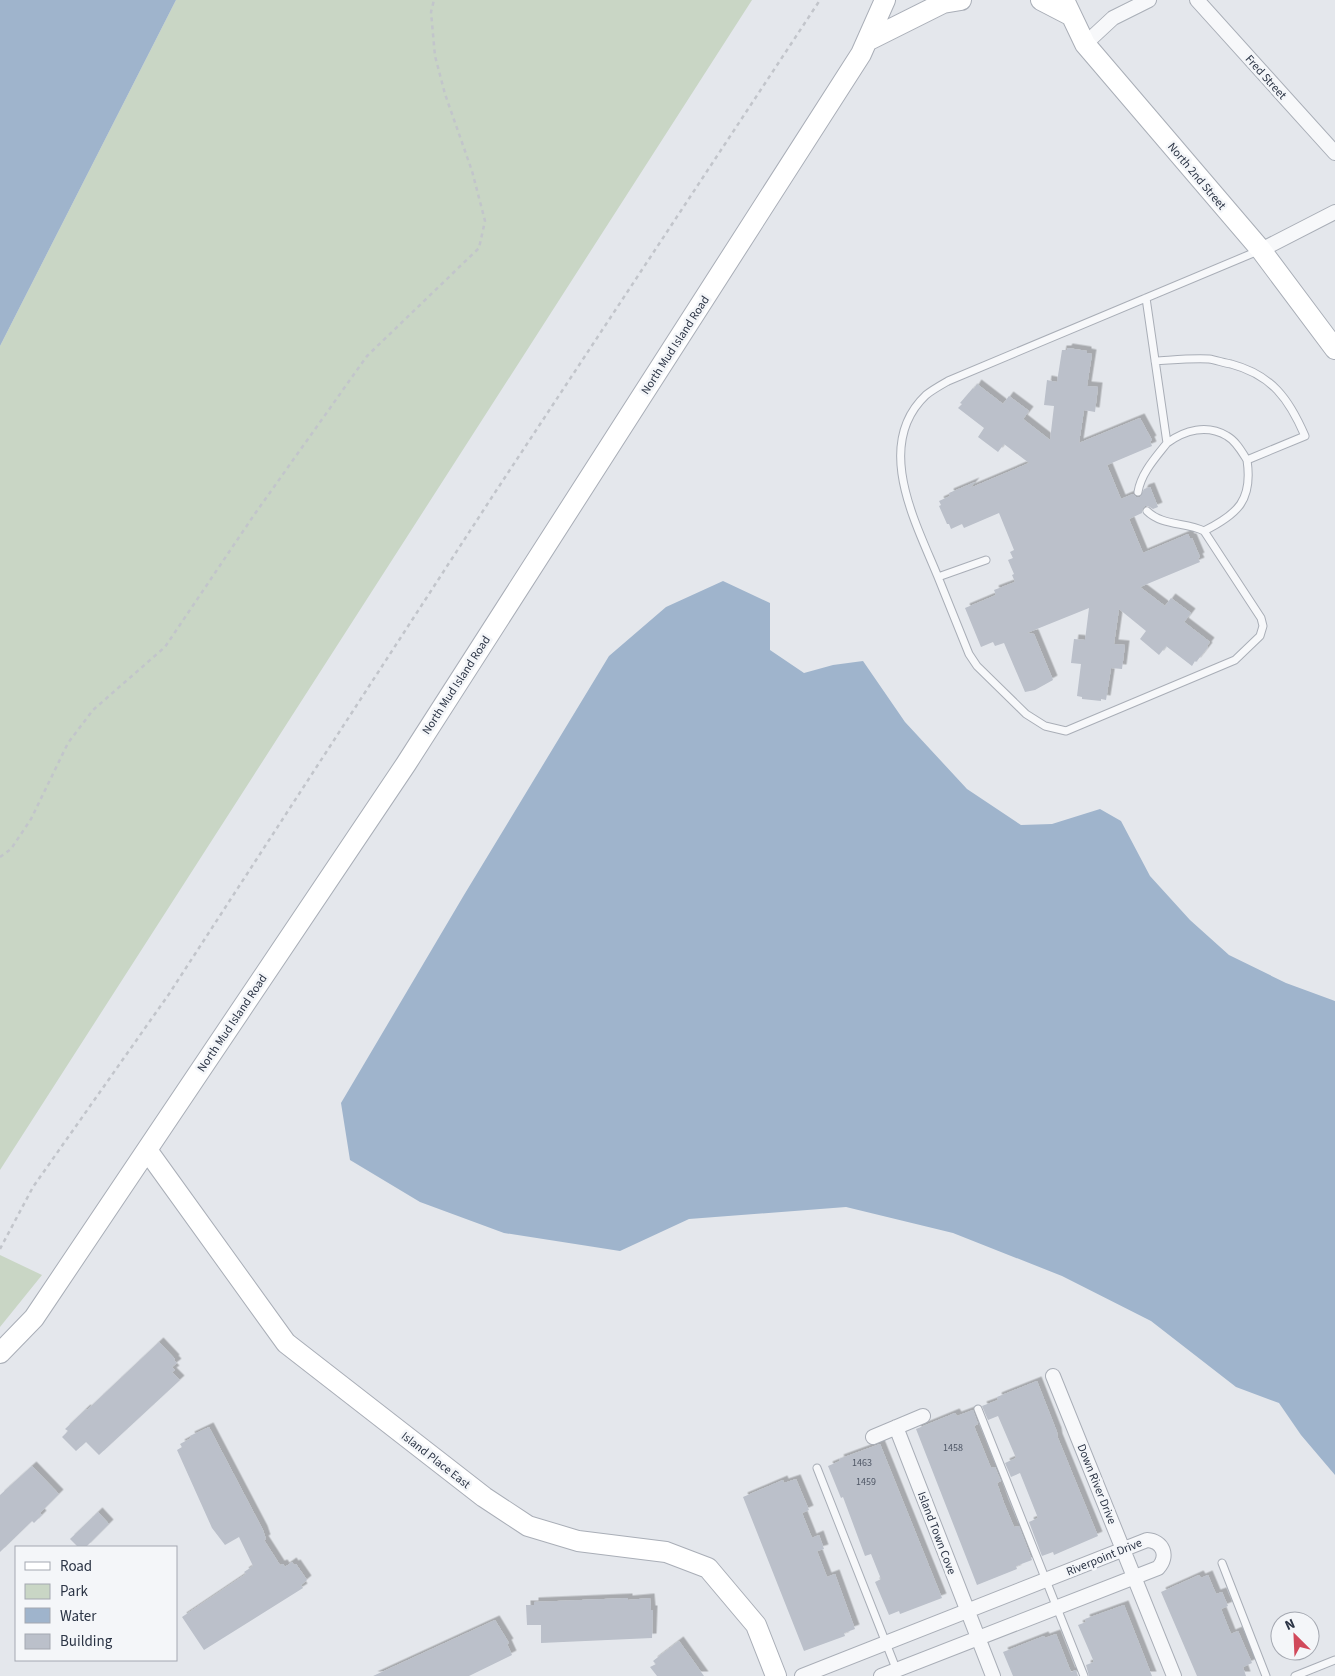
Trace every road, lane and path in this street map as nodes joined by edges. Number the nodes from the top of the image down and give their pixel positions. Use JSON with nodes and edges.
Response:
{"nodes":[{"id":1,"x":434,"y":0,"type":"edge"},
{"id":2,"x":820,"y":0,"type":"edge"},
{"id":3,"x":885,"y":0,"type":"edge"},
{"id":4,"x":961,"y":0,"type":"edge"},
{"id":5,"x":1041,"y":0,"type":"edge"},
{"id":6,"x":1149,"y":0,"type":"edge"},
{"id":7,"x":1197,"y":0,"type":"edge"},
{"id":8,"x":1067,"y":7,"type":"edge"},
{"id":9,"x":867,"y":41,"type":"junction"},
{"id":10,"x":1085,"y":44,"type":"junction"},
{"id":11,"x":1335,"y":153,"type":"edge"},
{"id":12,"x":1335,"y":212,"type":"edge"},
{"id":13,"x":1261,"y":250,"type":"junction"},
{"id":14,"x":1146,"y":298,"type":"junction"},
{"id":15,"x":1335,"y":350,"type":"edge"},
{"id":16,"x":1155,"y":361,"type":"junction"},
{"id":17,"x":1167,"y":443,"type":"junction"},
{"id":18,"x":1247,"y":460,"type":"junction"},
{"id":19,"x":1138,"y":492,"type":"dead end"},
{"id":20,"x":1147,"y":511,"type":"dead end"},
{"id":21,"x":1204,"y":530,"type":"junction"},
{"id":22,"x":986,"y":560,"type":"dead end"},
{"id":23,"x":938,"y":577,"type":"junction"},
{"id":24,"x":0,"y":856,"type":"edge"},
{"id":25,"x":147,"y":1150,"type":"junction"},
{"id":26,"x":0,"y":1249,"type":"edge"},
{"id":27,"x":0,"y":1353,"type":"edge"},
{"id":28,"x":1053,"y":1376,"type":"dead end"},
{"id":29,"x":978,"y":1409,"type":"dead end"},
{"id":30,"x":923,"y":1416,"type":"dead end"},
{"id":31,"x":896,"y":1427,"type":"junction"},
{"id":32,"x":873,"y":1437,"type":"dead end"},
{"id":33,"x":817,"y":1468,"type":"dead end"},
{"id":34,"x":1124,"y":1549,"type":"junction"},
{"id":35,"x":1222,"y":1563,"type":"dead end"},
{"id":36,"x":1135,"y":1577,"type":"junction"},
{"id":37,"x":1046,"y":1580,"type":"junction"},
{"id":38,"x":1057,"y":1608,"type":"junction"},
{"id":39,"x":968,"y":1611,"type":"junction"},
{"id":40,"x":978,"y":1638,"type":"junction"},
{"id":41,"x":886,"y":1642,"type":"junction"},
{"id":42,"x":1335,"y":1660,"type":"edge"},
{"id":43,"x":898,"y":1673,"type":"edge"},
{"id":44,"x":776,"y":1676,"type":"edge"},
{"id":45,"x":802,"y":1676,"type":"edge"},
{"id":46,"x":881,"y":1676,"type":"edge"},
{"id":47,"x":993,"y":1676,"type":"edge"},
{"id":48,"x":1084,"y":1676,"type":"edge"},
{"id":49,"x":1174,"y":1676,"type":"edge"},
{"id":50,"x":1266,"y":1676,"type":"edge"},
{"id":51,"x":1295,"y":1676,"type":"edge"}],
"edges":[{"from":1,"to":24,"type":"path"},
{"from":2,"to":26,"type":"path"},
{"from":3,"to":9,"type":"street","name":"North Mud Island Road"},
{"from":4,"to":9,"type":"street"},
{"from":5,"to":8,"type":"street"},
{"from":6,"to":10,"type":"street"},
{"from":7,"to":11,"type":"street","name":"Fred Street"},
{"from":8,"to":10,"type":"street","name":"North 2nd Street"},
{"from":9,"to":25,"type":"street","name":"North Mud Island Road"},
{"from":10,"to":13,"type":"street","name":"North 2nd Street"},
{"from":12,"to":13,"type":"street"},
{"from":13,"to":14,"type":"lane"},
{"from":13,"to":15,"type":"street","name":"North 2nd Street"},
{"from":14,"to":16,"type":"lane"},
{"from":14,"to":23,"type":"lane"},
{"from":16,"to":17,"type":"lane"},
{"from":16,"to":18,"type":"lane"},
{"from":17,"to":18,"type":"lane"},
{"from":17,"to":19,"type":"lane"},
{"from":18,"to":21,"type":"lane"},
{"from":20,"to":21,"type":"lane"},
{"from":21,"to":23,"type":"lane"},
{"from":22,"to":23,"type":"lane"},
{"from":25,"to":27,"type":"street","name":"North Mud Island Road"},
{"from":25,"to":44,"type":"street","name":"Island Place East"},
{"from":28,"to":34,"type":"street","name":"Down River Drive"},
{"from":29,"to":37,"type":"lane"},
{"from":30,"to":31,"type":"street"},
{"from":31,"to":32,"type":"street"},
{"from":31,"to":39,"type":"street","name":"Island Town Cove"},
{"from":33,"to":41,"type":"lane"},
{"from":34,"to":36,"type":"street","name":"Down River Drive"},
{"from":34,"to":36,"type":"street","name":"Riverpoint Drive"},
{"from":34,"to":37,"type":"street","name":"Riverpoint Drive"},
{"from":35,"to":50,"type":"lane"},
{"from":36,"to":38,"type":"street","name":"Riverpoint Drive"},
{"from":36,"to":49,"type":"street","name":"Down River Drive"},
{"from":37,"to":38,"type":"lane"},
{"from":37,"to":39,"type":"street","name":"Riverpoint Drive"},
{"from":38,"to":40,"type":"street","name":"Riverpoint Drive"},
{"from":38,"to":48,"type":"lane"},
{"from":39,"to":40,"type":"street","name":"Island Town Cove"},
{"from":39,"to":41,"type":"street","name":"Riverpoint Drive"},
{"from":40,"to":43,"type":"street","name":"Riverpoint Drive"},
{"from":40,"to":47,"type":"street","name":"Island Town Cove"},
{"from":41,"to":43,"type":"lane"},
{"from":41,"to":45,"type":"street","name":"Riverpoint Drive"},
{"from":42,"to":51,"type":"lane"},
{"from":43,"to":46,"type":"street","name":"Riverpoint Drive"}]}
